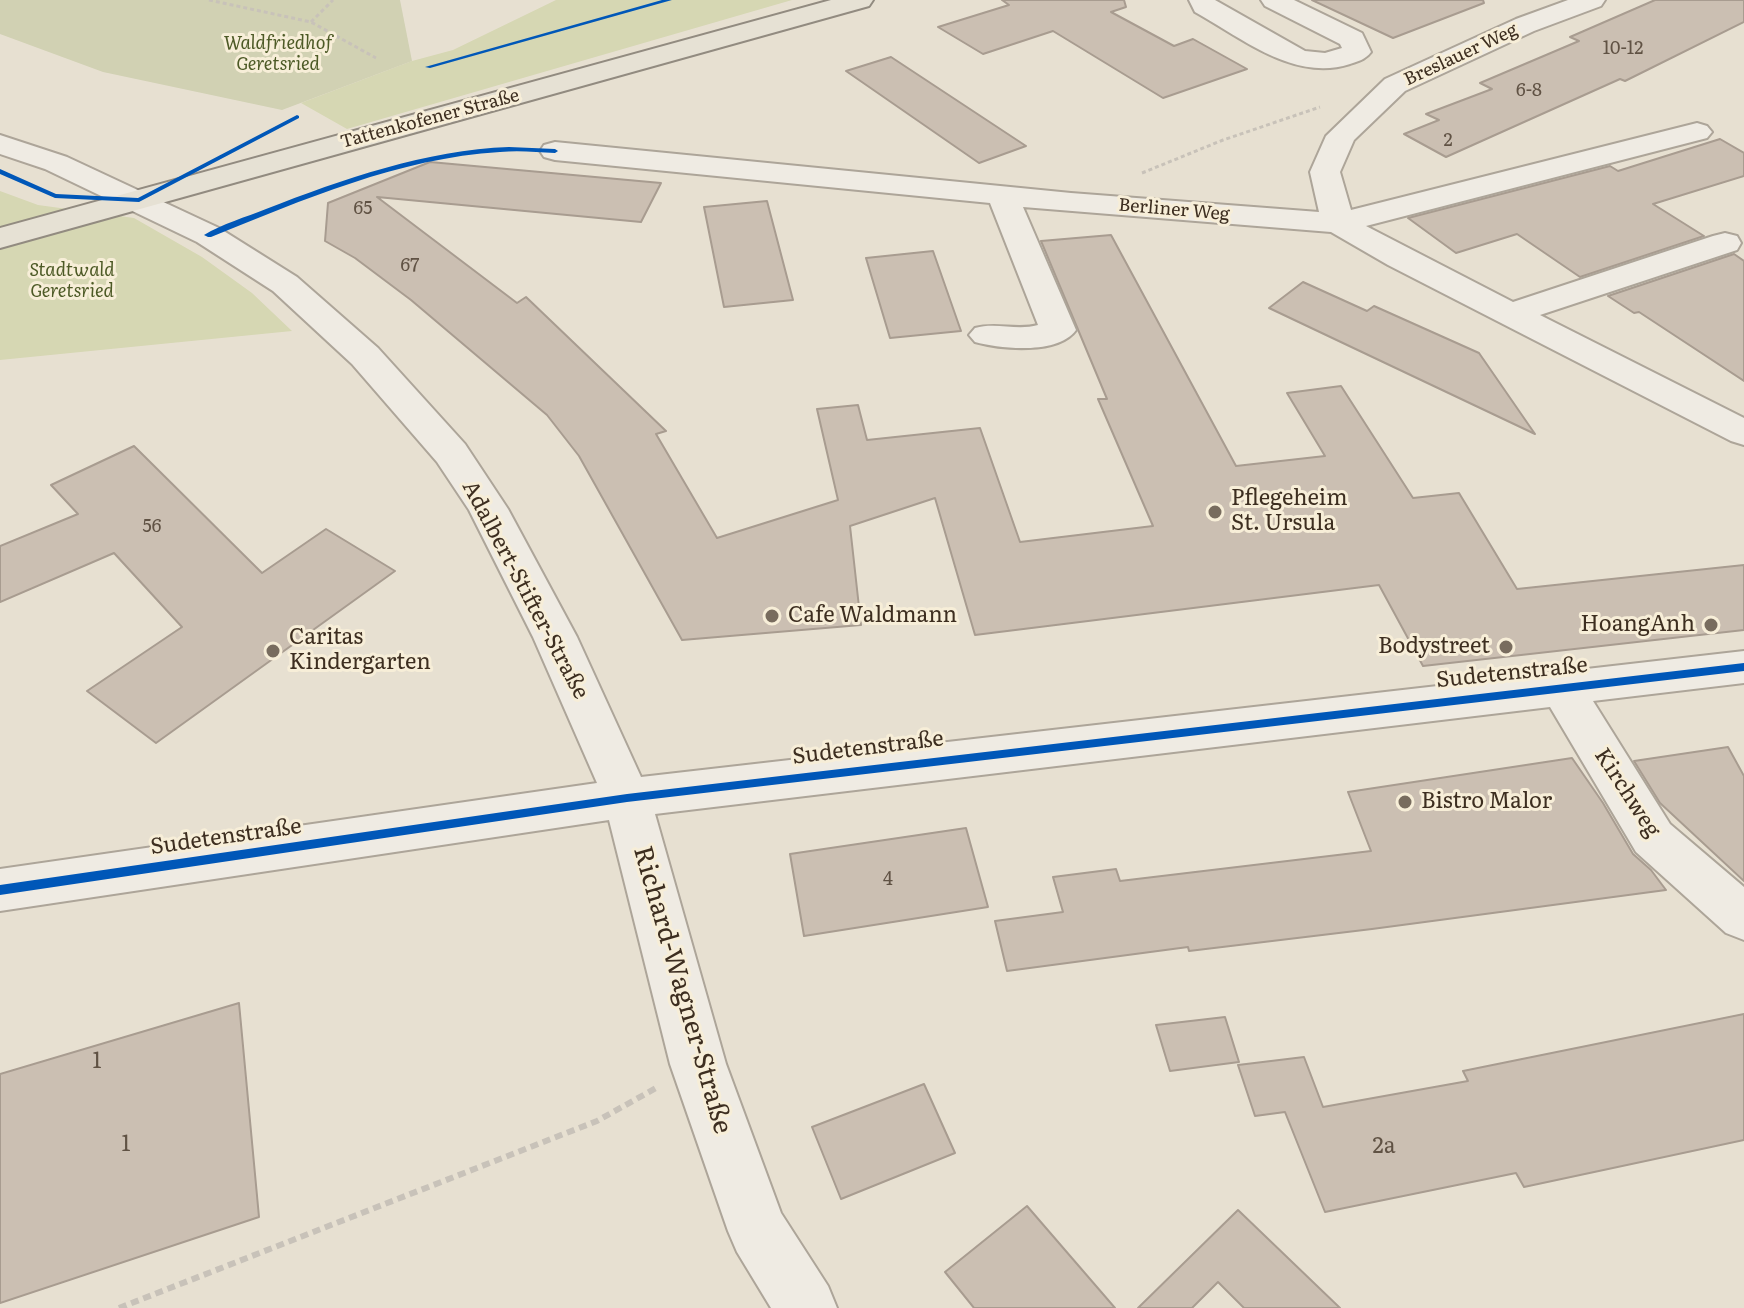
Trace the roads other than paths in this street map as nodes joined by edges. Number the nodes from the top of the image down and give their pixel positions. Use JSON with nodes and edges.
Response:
{"nodes":[{"id":1,"x":860,"y":0,"type":"edge"},
{"id":2,"x":1202,"y":0,"type":"edge"},
{"id":3,"x":1274,"y":0,"type":"edge"},
{"id":4,"x":1576,"y":2,"type":"edge"},
{"id":5,"x":1341,"y":57,"type":"junction"},
{"id":6,"x":1395,"y":85,"type":"junction"},
{"id":7,"x":1697,"y":132,"type":"dead end"},
{"id":8,"x":0,"y":144,"type":"edge"},
{"id":9,"x":555,"y":151,"type":"dead end"},
{"id":10,"x":1002,"y":195,"type":"junction"},
{"id":11,"x":139,"y":200,"type":"junction"},
{"id":12,"x":1338,"y":223,"type":"junction"},
{"id":13,"x":0,"y":238,"type":"edge"},
{"id":14,"x":1725,"y":243,"type":"dead end"},
{"id":15,"x":1510,"y":314,"type":"junction"},
{"id":16,"x":987,"y":335,"type":"dead end"},
{"id":17,"x":1744,"y":433,"type":"edge"},
{"id":18,"x":1744,"y":667,"type":"edge"},
{"id":19,"x":1561,"y":687,"type":"junction"},
{"id":20,"x":627,"y":798,"type":"junction"},
{"id":21,"x":0,"y":890,"type":"edge"},
{"id":22,"x":1744,"y":918,"type":"edge"},
{"id":23,"x":806,"y":1308,"type":"edge"}],
"edges":[{"from":1,"to":11,"type":"main road","name":"Tattenkofener Straße"},
{"from":2,"to":5,"type":"street"},
{"from":3,"to":5,"type":"street"},
{"from":4,"to":6,"type":"street","name":"Breslauer Weg"},
{"from":5,"to":6,"type":"street"},
{"from":6,"to":12,"type":"street","name":"Breslauer Weg"},
{"from":7,"to":12,"type":"street"},
{"from":8,"to":11,"type":"street","name":"Adalbert-Stifter-Straße"},
{"from":9,"to":10,"type":"street","name":"Berliner Weg"},
{"from":10,"to":12,"type":"street","name":"Berliner Weg"},
{"from":10,"to":16,"type":"street"},
{"from":11,"to":13,"type":"main road","name":"Tattenkofener Straße"},
{"from":11,"to":20,"type":"street","name":"Adalbert-Stifter-Straße"},
{"from":12,"to":15,"type":"street","name":"Berliner Weg"},
{"from":14,"to":15,"type":"street"},
{"from":15,"to":17,"type":"street","name":"Berliner Weg"},
{"from":18,"to":19,"type":"street","name":"Sudetenstraße"},
{"from":19,"to":20,"type":"street","name":"Sudetenstraße"},
{"from":19,"to":22,"type":"street","name":"Kirchweg"},
{"from":20,"to":21,"type":"street","name":"Sudetenstraße"},
{"from":20,"to":23,"type":"street","name":"Richard-Wagner-Straße"}]}
